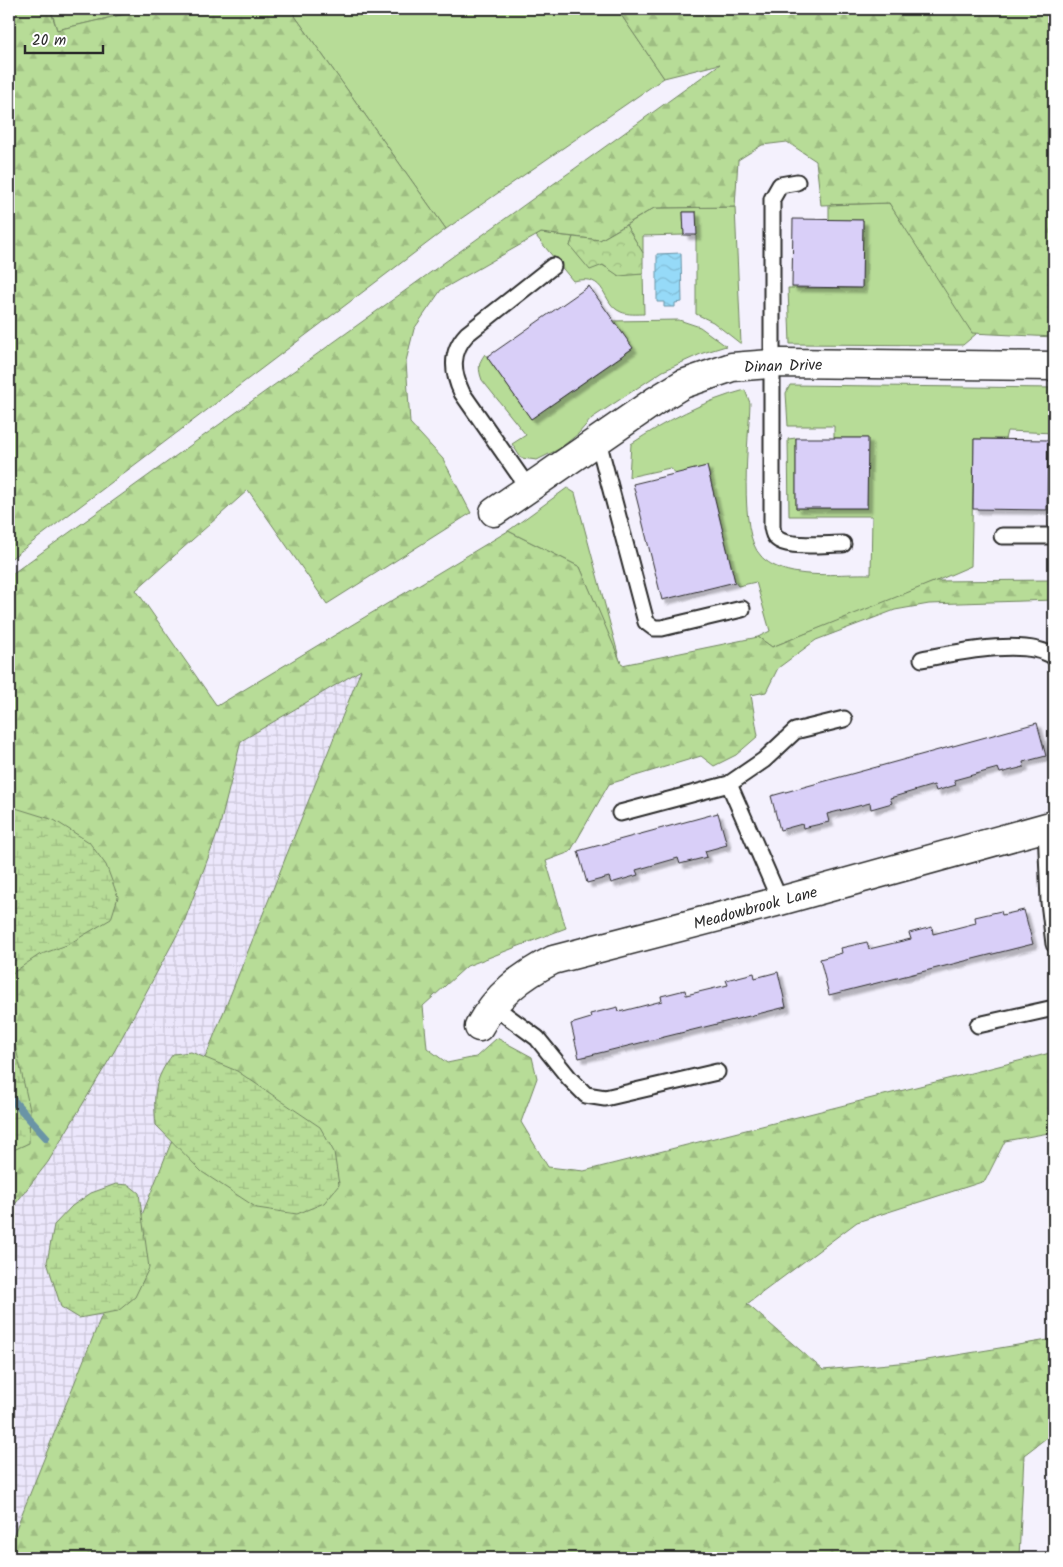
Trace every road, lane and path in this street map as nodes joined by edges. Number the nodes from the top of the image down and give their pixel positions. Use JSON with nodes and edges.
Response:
{"nodes":[{"id":1,"x":797,"y":182,"type":"dead end"},
{"id":2,"x":553,"y":266,"type":"dead end"},
{"id":3,"x":771,"y":363,"type":"junction"},
{"id":4,"x":1054,"y":366,"type":"edge"},
{"id":5,"x":598,"y":441,"type":"junction"},
{"id":6,"x":529,"y":489,"type":"junction"},
{"id":7,"x":494,"y":512,"type":"dead end"},
{"id":8,"x":1002,"y":536,"type":"dead end"},
{"id":9,"x":1054,"y":536,"type":"edge"},
{"id":10,"x":843,"y":544,"type":"dead end"},
{"id":11,"x":742,"y":609,"type":"dead end"},
{"id":12,"x":1054,"y":657,"type":"edge"},
{"id":13,"x":922,"y":659,"type":"dead end"},
{"id":14,"x":844,"y":719,"type":"dead end"},
{"id":15,"x":729,"y":784,"type":"junction"},
{"id":16,"x":620,"y":813,"type":"dead end"},
{"id":17,"x":1050,"y":826,"type":"edge"},
{"id":18,"x":780,"y":901,"type":"junction"},
{"id":19,"x":1054,"y":944,"type":"edge"},
{"id":20,"x":1054,"y":1008,"type":"edge"},
{"id":21,"x":485,"y":1016,"type":"joint"},
{"id":22,"x":978,"y":1025,"type":"dead end"},
{"id":23,"x":717,"y":1072,"type":"dead end"}],
"edges":[{"from":1,"to":3,"type":"lane"},
{"from":2,"to":6,"type":"lane"},
{"from":3,"to":4,"type":"street","name":"Dinan Drive"},
{"from":3,"to":5,"type":"street","name":"Dinan Drive"},
{"from":3,"to":10,"type":"lane"},
{"from":5,"to":6,"type":"street","name":"Dinan Drive"},
{"from":5,"to":11,"type":"lane"},
{"from":6,"to":7,"type":"street","name":"Dinan Drive"},
{"from":8,"to":9,"type":"lane"},
{"from":12,"to":13,"type":"lane"},
{"from":14,"to":15,"type":"lane"},
{"from":15,"to":16,"type":"lane"},
{"from":15,"to":18,"type":"lane"},
{"from":17,"to":18,"type":"street","name":"Meadowbrook Lane"},
{"from":17,"to":19,"type":"lane"},
{"from":18,"to":21,"type":"street","name":"Meadowbrook Lane"},
{"from":20,"to":22,"type":"lane"},
{"from":21,"to":23,"type":"lane"}]}
